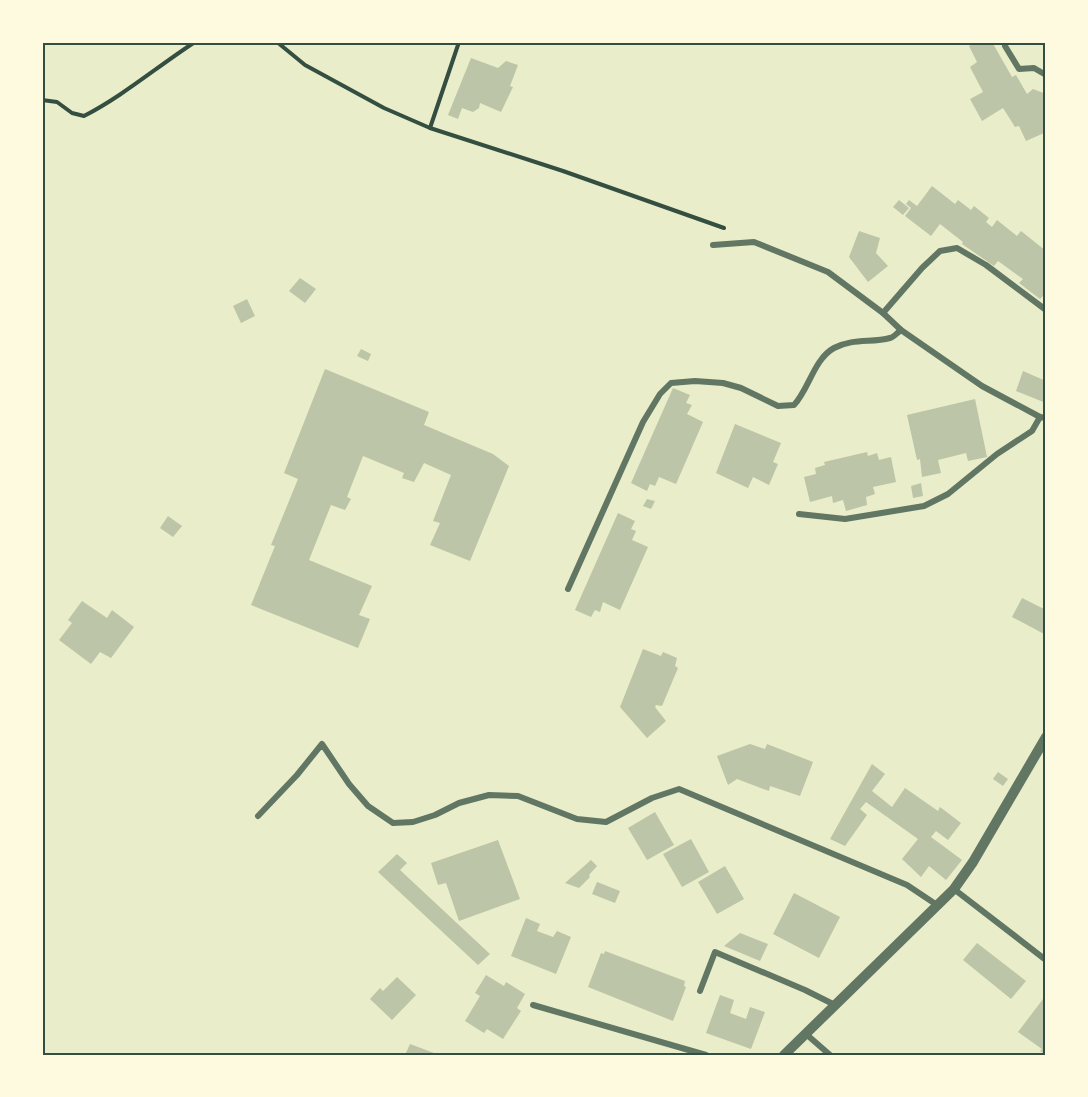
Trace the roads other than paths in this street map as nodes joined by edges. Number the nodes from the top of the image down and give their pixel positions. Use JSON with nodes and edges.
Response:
{"nodes":[{"id":1,"x":1005,"y":46,"type":"dead end"},
{"id":2,"x":1046,"y":75,"type":"edge"},
{"id":3,"x":713,"y":245,"type":"dead end"},
{"id":4,"x":1046,"y":310,"type":"edge"},
{"id":5,"x":883,"y":313,"type":"junction"},
{"id":6,"x":901,"y":330,"type":"junction"},
{"id":7,"x":1043,"y":417,"type":"edge"},
{"id":8,"x":799,"y":514,"type":"dead end"},
{"id":9,"x":568,"y":590,"type":"dead end"},
{"id":10,"x":1046,"y":737,"type":"edge"},
{"id":11,"x":258,"y":816,"type":"dead end"},
{"id":12,"x":954,"y":889,"type":"junction"},
{"id":13,"x":937,"y":905,"type":"junction"},
{"id":14,"x":1046,"y":960,"type":"edge"},
{"id":15,"x":700,"y":990,"type":"dead end"},
{"id":16,"x":533,"y":1005,"type":"dead end"},
{"id":17,"x":836,"y":1005,"type":"junction"},
{"id":18,"x":806,"y":1034,"type":"junction"},
{"id":19,"x":706,"y":1055,"type":"edge"},
{"id":20,"x":784,"y":1055,"type":"edge"},
{"id":21,"x":830,"y":1055,"type":"edge"}],
"edges":[{"from":1,"to":2,"type":"street"},
{"from":3,"to":5,"type":"street"},
{"from":4,"to":5,"type":"street"},
{"from":5,"to":6,"type":"street"},
{"from":6,"to":7,"type":"street"},
{"from":6,"to":9,"type":"street"},
{"from":7,"to":8,"type":"street"},
{"from":10,"to":12,"type":"street"},
{"from":11,"to":13,"type":"street"},
{"from":12,"to":13,"type":"street"},
{"from":12,"to":14,"type":"street"},
{"from":13,"to":17,"type":"street"},
{"from":15,"to":17,"type":"street"},
{"from":16,"to":19,"type":"street"},
{"from":17,"to":18,"type":"street"},
{"from":18,"to":20,"type":"street"},
{"from":18,"to":21,"type":"street"}]}
